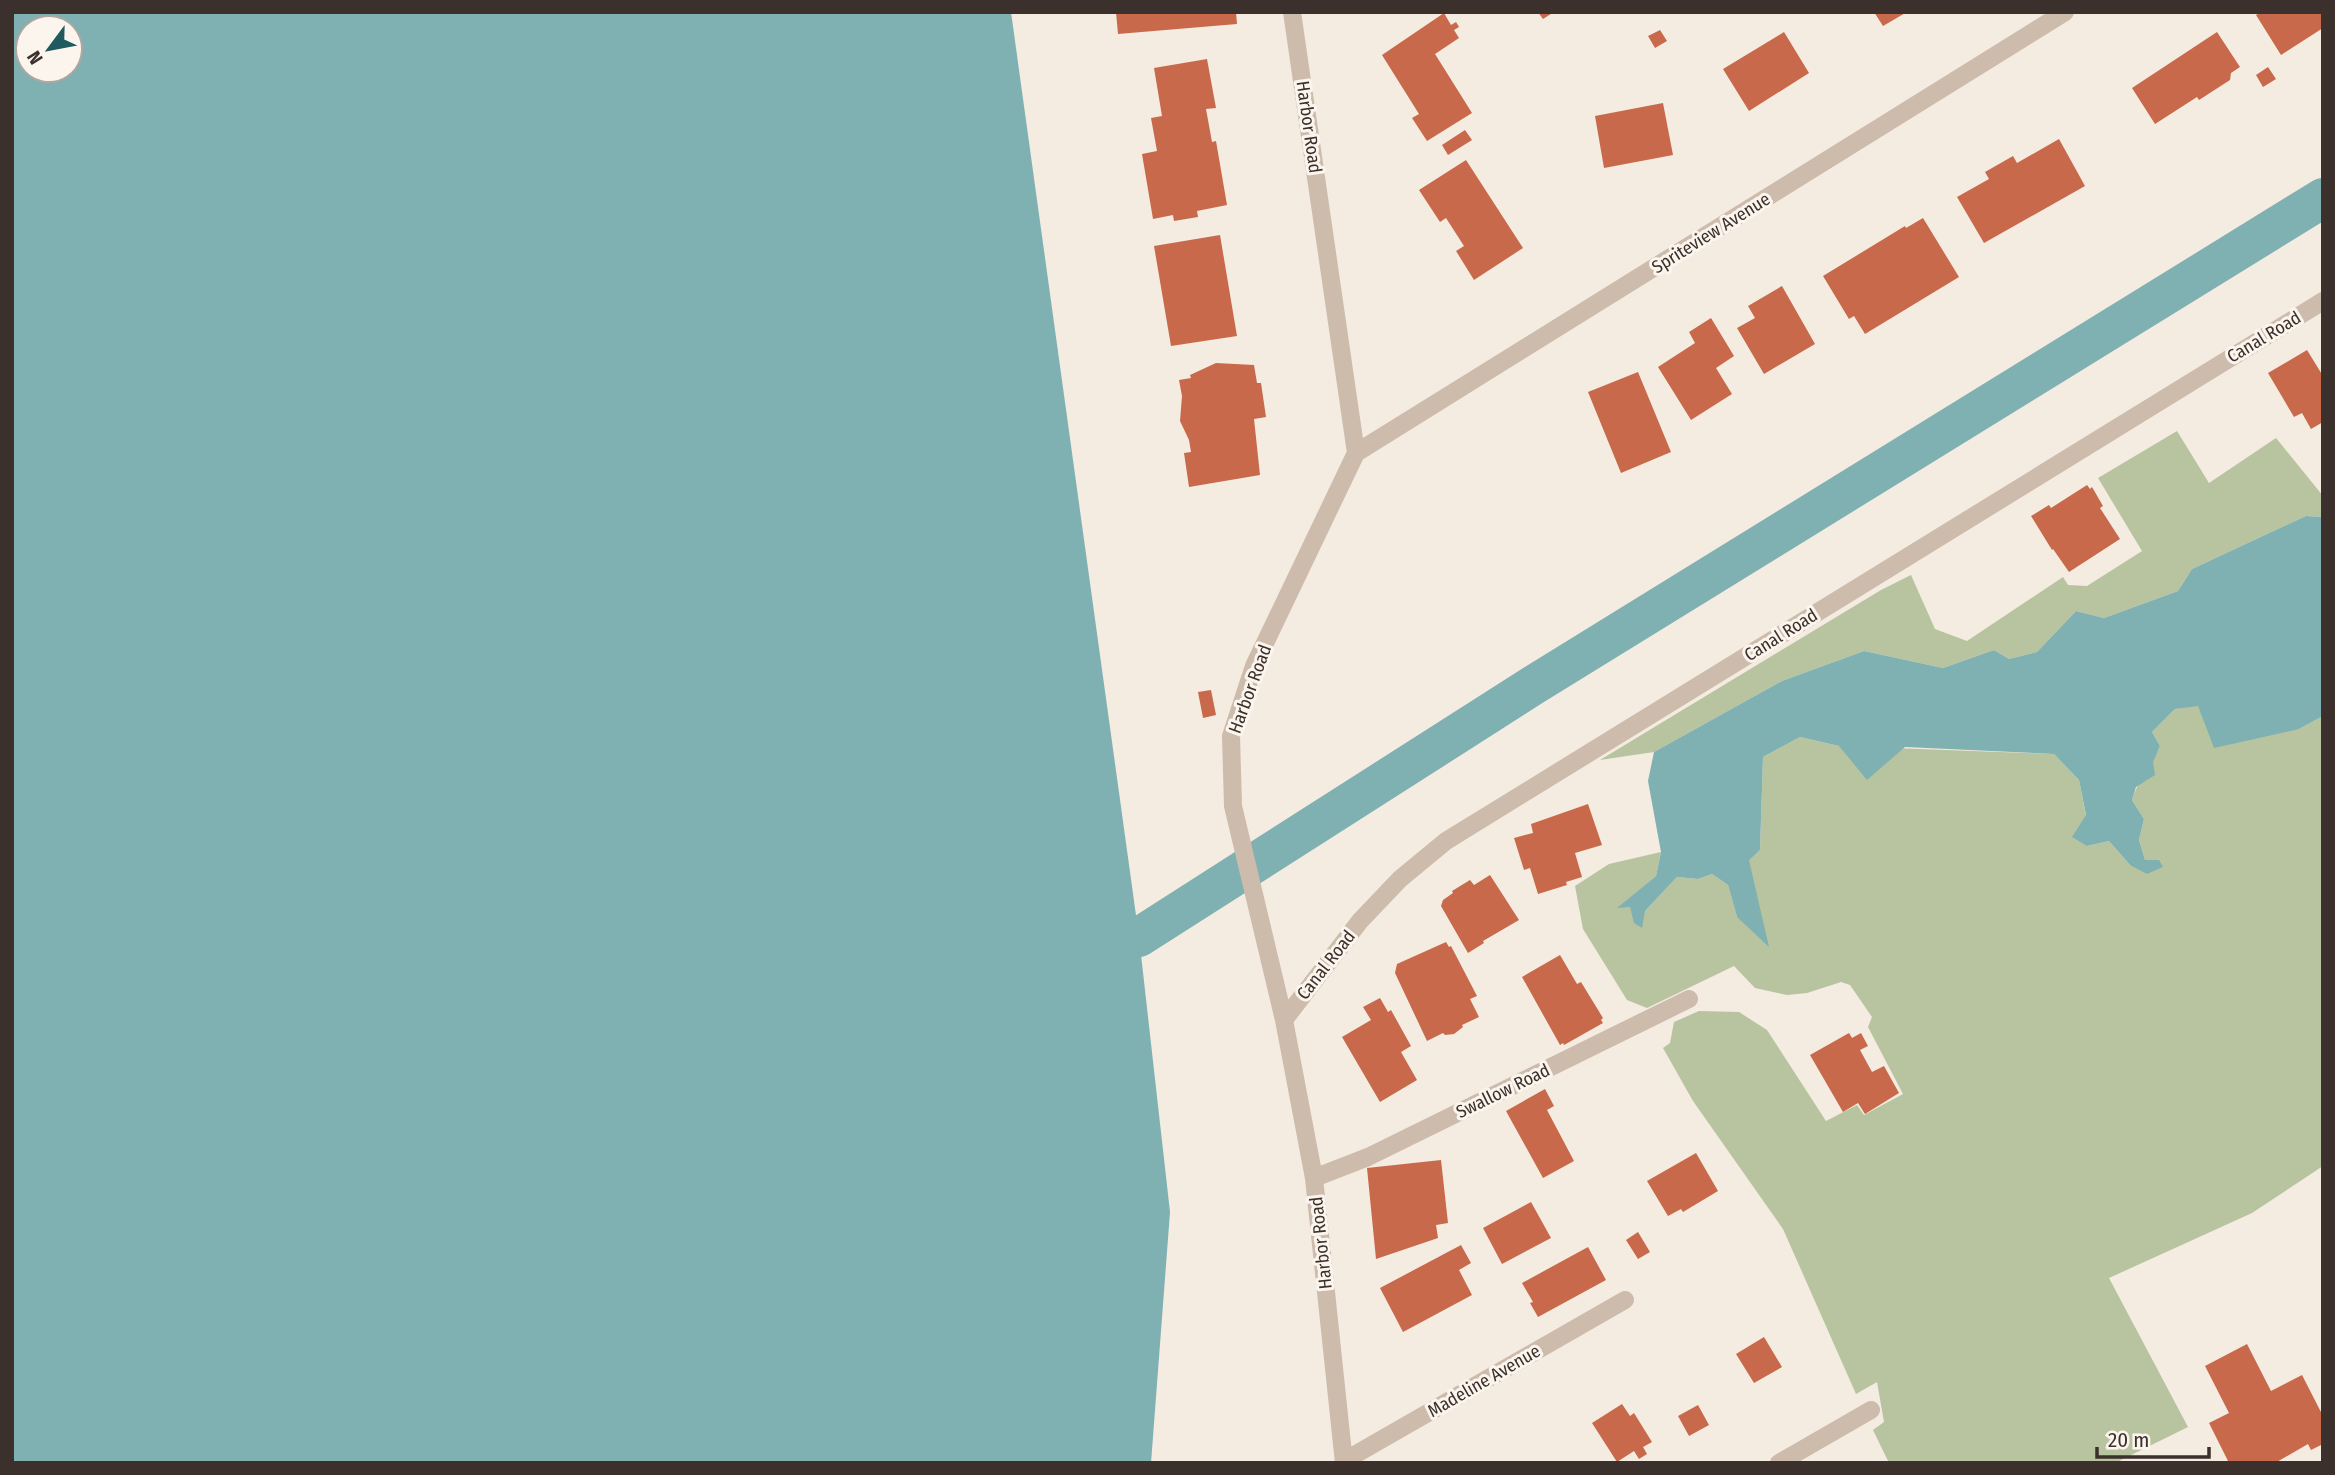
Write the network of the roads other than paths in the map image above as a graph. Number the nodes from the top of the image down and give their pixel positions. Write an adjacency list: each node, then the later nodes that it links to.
1 (1292, 12): 4 (street, Harbor Road)
2 (2065, 12): 4 (street, Spriteview Avenue)
3 (2323, 301): 6 (street, Canal Road)
4 (1356, 453): 6 (street, Harbor Road)
5 (1689, 999): 7 (street, Swallow Road)
6 (1284, 1020): 7 (street, Harbor Road)
7 (1314, 1178): 10 (street, Harbor Road)
8 (1625, 1300): 10 (street, Madeline Avenue)
9 (1871, 1410): 11 (street)
10 (1344, 1462)
11 (1779, 1463)

